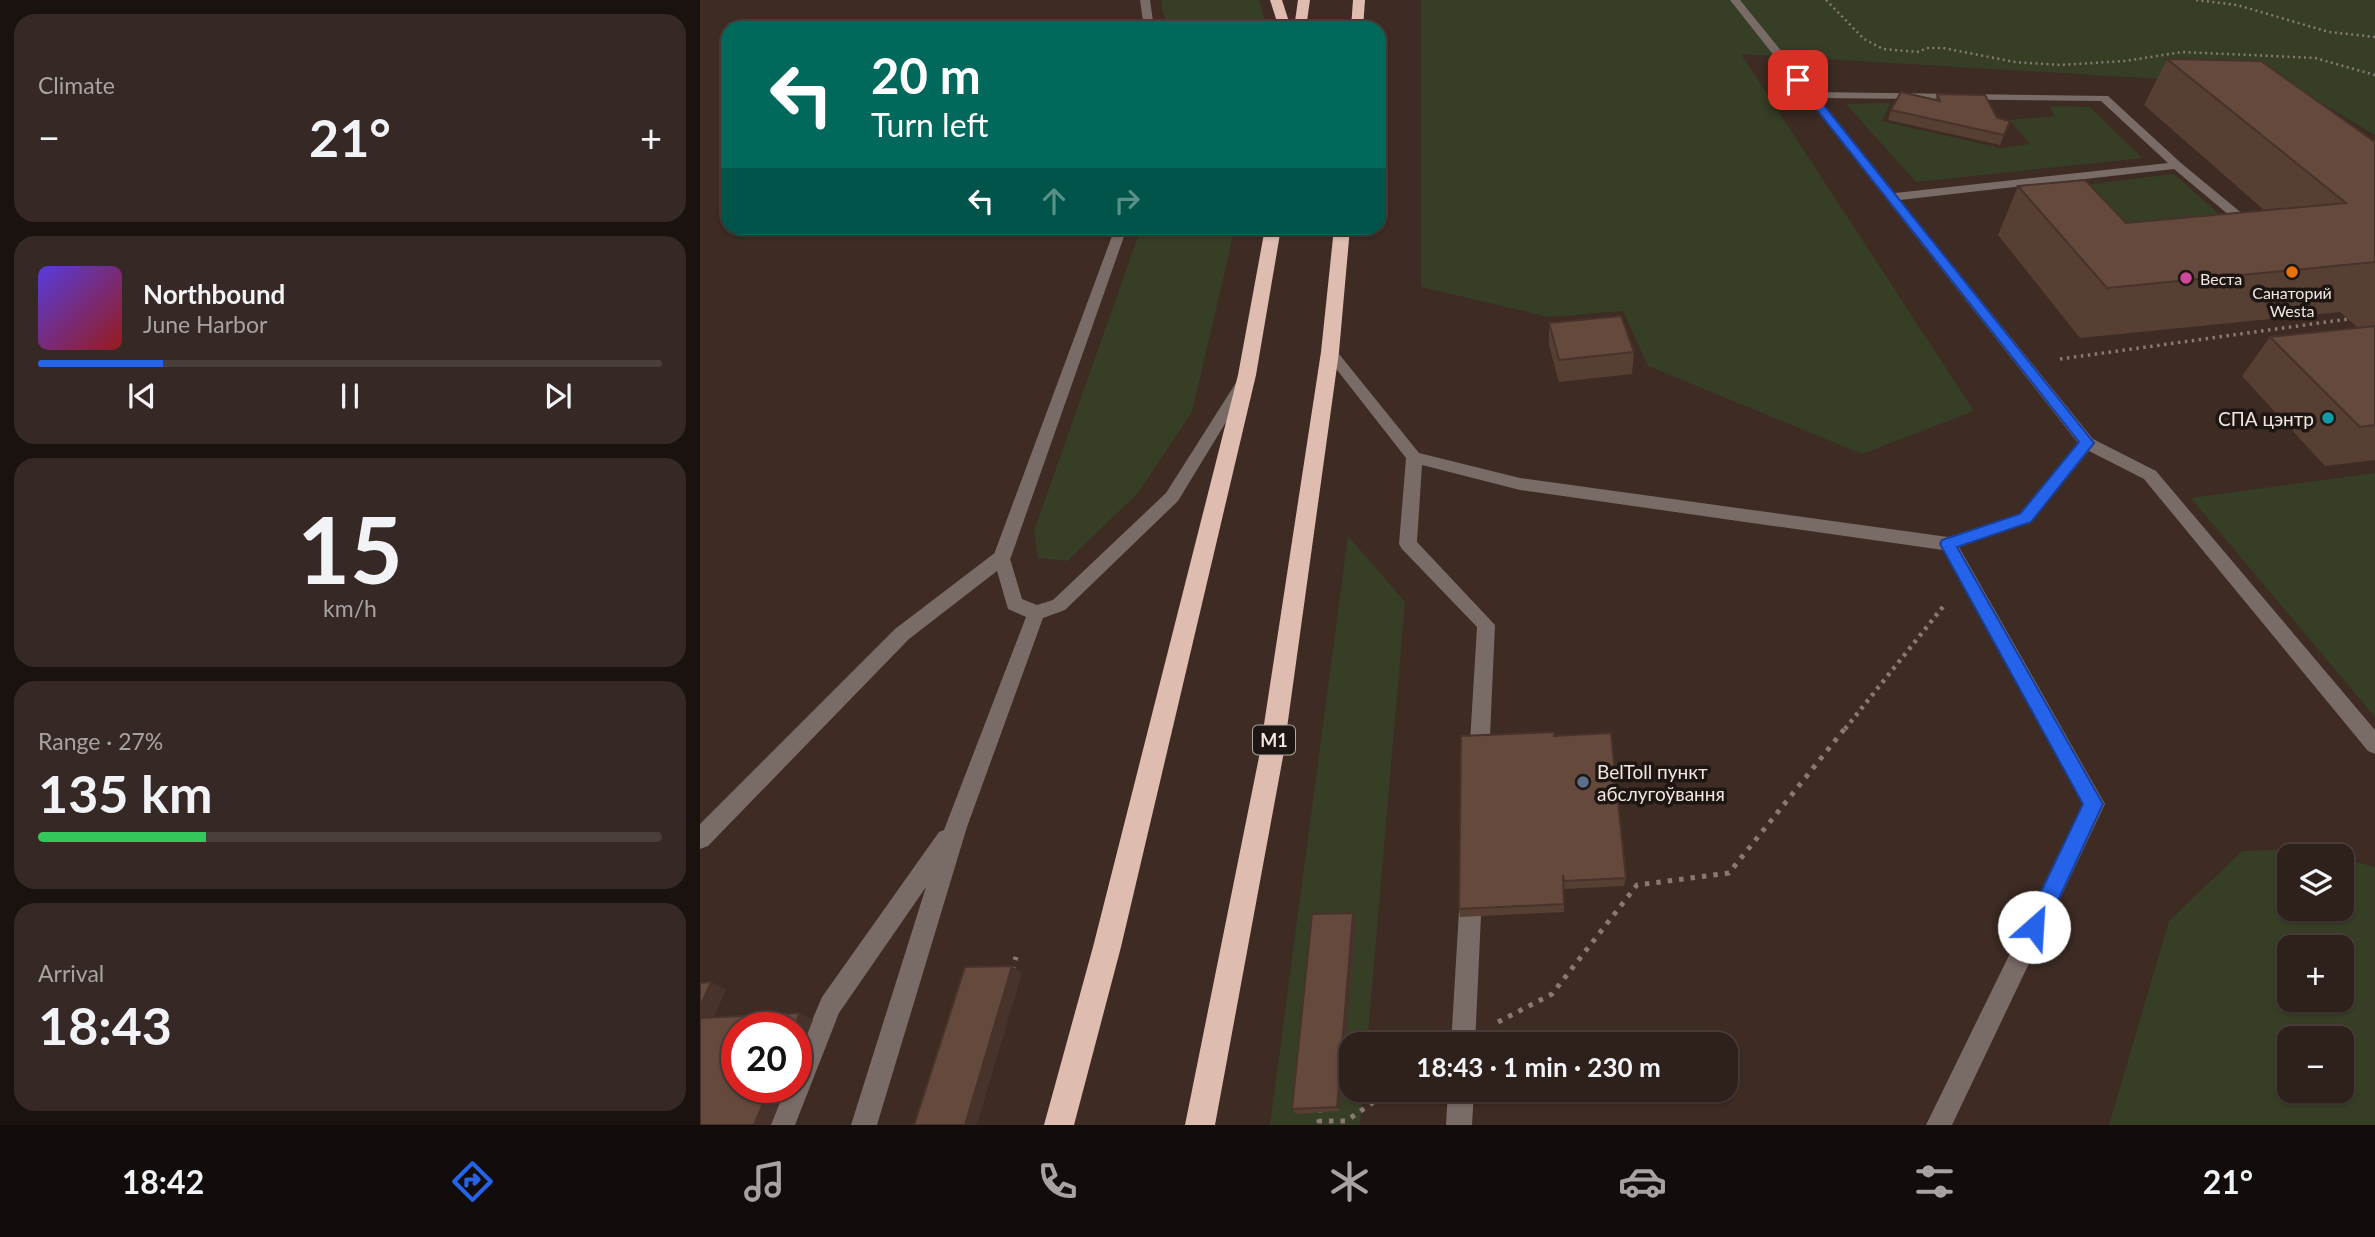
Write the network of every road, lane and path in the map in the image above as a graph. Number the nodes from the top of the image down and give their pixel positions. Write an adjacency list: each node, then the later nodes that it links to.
1 (1145, 0): 8 (street)
2 (1276, 0): 9 (highway)
3 (1304, 0): 10 (highway)
4 (1359, 0): 11 (highway)
5 (1735, 0): 14 (street)
6 (1826, 0): 13 (path)
7 (2196, 0): 12 (path)
8 (1147, 21)
9 (1283, 21)
10 (1301, 21)
11 (1358, 21)
12 (2375, 37)
13 (2375, 75)
14 (1810, 95): 15 (street); 16 (street)
15 (2177, 165): 16 (street); 20 (street)
16 (1892, 197): 23 (street)
17 (1118, 235): 28 (street)
18 (1272, 235): 24 (highway)
19 (1341, 235): 22 (highway, М1)
20 (2266, 240)
21 (2348, 319): 23 (path)
22 (1330, 352): 26 (street); 46 (highway, М1)
23 (2024, 364): 25 (street)
24 (1247, 375): 30 (street); 45 (highway)
25 (2087, 443): 27 (street); 31 (street)
26 (1414, 457): 27 (street); 32 (street)
27 (1948, 544): 29 (street)
28 (1002, 557): 30 (street); 34 (street)
29 (1966, 578): 39 (path); 48 (street)
30 (1036, 613): 33 (street)
31 (2375, 746)
32 (1478, 778)
33 (956, 827): 43 (street); 44 (street)
34 (700, 839)
35 (1472, 874): 38 (street)
36 (1016, 957): 37 (path)
37 (1008, 983)
38 (1464, 1032)
39 (1483, 1032)
40 (1321, 1099): 41 (path)
41 (1374, 1102)
42 (1460, 1102): 47 (street)
43 (782, 1125)
44 (864, 1125)
45 (1059, 1125)
46 (1200, 1125)
47 (1459, 1125)
48 (1939, 1125)

